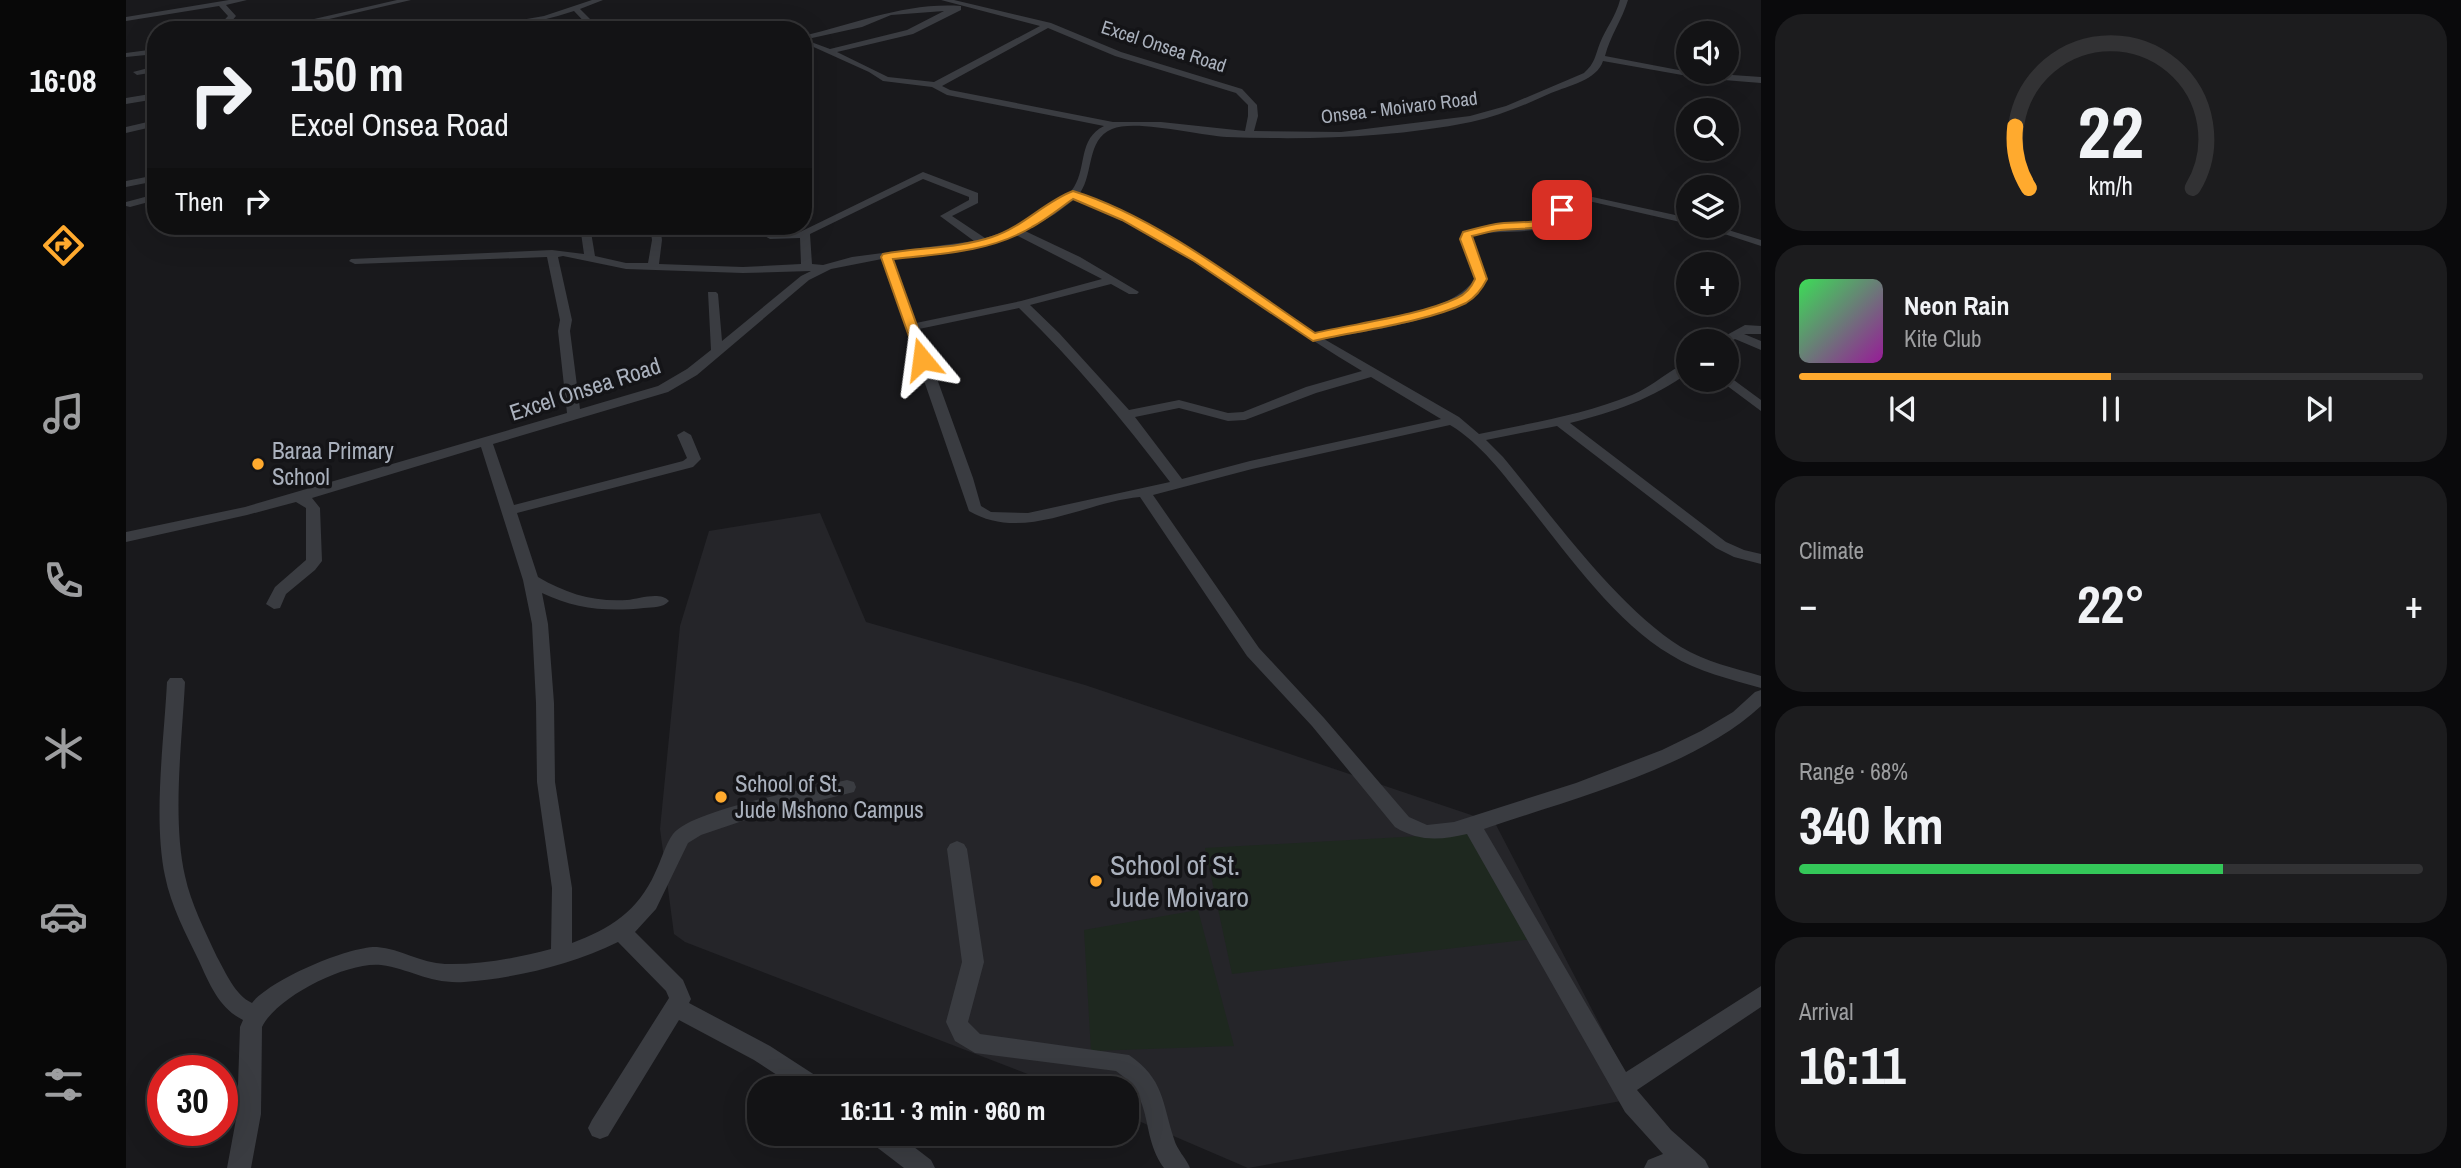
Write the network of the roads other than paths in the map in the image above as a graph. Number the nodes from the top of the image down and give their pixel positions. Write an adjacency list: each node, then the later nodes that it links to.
1 (177, 0): 12 (street)
2 (243, 0): 8 (street)
3 (407, 0): 15 (street)
4 (413, 0): 16 (street)
5 (598, 0): 10 (street)
6 (945, 0): 9 (street, Excel Onsea Road)
7 (1624, 0): 25 (street, Onsea - Moivaro Road)
8 (221, 4): 12 (street); 14 (street)
9 (968, 7): 11 (street); 19 (street, Excel Onsea Road)
10 (575, 8): 17 (street); 18 (street)
11 (954, 8): 20 (street); 23 (street)
12 (178, 10): 13 (street)
13 (126, 19)
14 (227, 21)
15 (311, 21)
16 (353, 21)
17 (525, 21)
18 (588, 21)
19 (1048, 25): 29 (street); 35 (street, Excel Onsea Road)
20 (812, 39)
21 (812, 44): 23 (street, Onsea - Moivaro Road)
22 (147, 52): 24 (street)
23 (828, 52): 29 (street, Onsea - Moivaro Road)
24 (126, 55)
25 (1601, 58): 28 (street); 35 (street, Onsea - Moivaro Road)
26 (147, 70): 27 (street)
27 (136, 72)
28 (1761, 79)
29 (936, 85): 33 (street, Onsea - Moivaro Road)
30 (147, 98): 31 (street)
31 (126, 101)
32 (147, 125): 34 (street)
33 (1113, 125): 35 (street, Onsea - Moivaro Road); 40 (street)
34 (126, 130)
35 (1248, 135)
36 (147, 170): 37 (street)
37 (126, 174)
38 (147, 180): 39 (street)
39 (126, 184)
40 (1073, 194): 45 (street, Excel Onsea Road); 68 (street)
41 (147, 199): 42 (street)
42 (127, 202)
43 (1676, 218): 68 (street)
44 (812, 231): 51 (street)
45 (1017, 231): 51 (street, Excel Onsea Road); 60 (street)
46 (586, 235): 55 (street)
47 (656, 235): 57 (street)
48 (768, 235): 49 (street)
49 (804, 235): 59 (street)
50 (1739, 236): 52 (street)
51 (985, 243): 54 (street, Excel Onsea Road)
52 (1761, 243)
53 (552, 253): 55 (street); 56 (street); 76 (street)
54 (887, 257): 58 (street, Excel Onsea Road); 64 (street)
55 (590, 259): 57 (street)
56 (355, 261)
57 (653, 267): 59 (street)
58 (827, 267): 59 (street); 70 (street, Excel Onsea Road)
59 (807, 268)
60 (1112, 280): 61 (street); 63 (street)
61 (1133, 292)
62 (712, 294): 70 (street)
63 (1022, 304): 64 (street); 75 (street)
64 (913, 327): 83 (street)
65 (1761, 330): 66 (street)
66 (1739, 332)
67 (1739, 336): 69 (street)
68 (1313, 337): 71 (street)
69 (1761, 346)
70 (717, 351): 76 (street, Excel Onsea Road)
71 (1370, 373): 75 (street); 77 (street)
72 (1676, 376): 78 (street)
73 (1739, 389): 74 (street)
74 (1761, 407)
75 (1126, 415): 82 (street)
76 (574, 417): 81 (street, Excel Onsea Road)
77 (1454, 419): 80 (street); 82 (street)
78 (1559, 421): 80 (street); 87 (street)
79 (684, 435): 85 (street)
80 (1478, 438): 92 (street)
81 (486, 442): 84 (street, Excel Onsea Road); 85 (street)
82 (1179, 484): 83 (street)
83 (1144, 494): 95 (street)
84 (296, 497): 86 (street, Excel Onsea Road); 90 (street)
85 (509, 512): 88 (street)
86 (126, 537)
87 (1761, 559)
88 (531, 580): 89 (street); 98 (street)
89 (661, 601)
90 (274, 604)
91 (176, 682): 101 (street)
92 (1761, 682)
93 (1761, 696): 95 (street)
94 (847, 787): 97 (street)
95 (1472, 826): 103 (street)
96 (957, 849): 109 (street)
97 (621, 931): 98 (street); 100 (street)
98 (561, 954): 101 (street)
99 (1761, 995): 103 (street)
100 (677, 1008): 102 (street); 104 (street)
101 (255, 1015): 107 (street)
102 (797, 1076)
103 (1622, 1087): 106 (street)
104 (600, 1128)
105 (894, 1146): 108 (street)
106 (1691, 1163): 110 (street)
107 (239, 1168)
108 (923, 1168)
109 (1178, 1168)
110 (1657, 1168)

